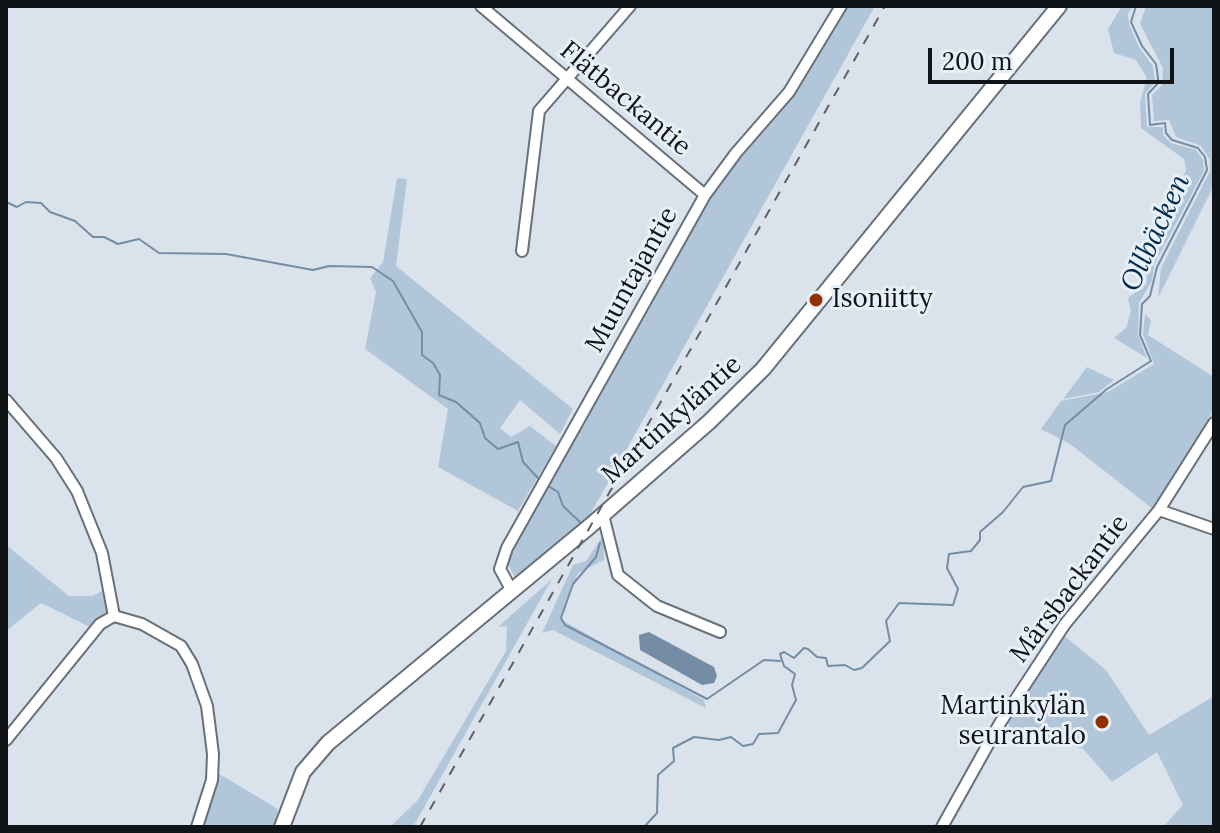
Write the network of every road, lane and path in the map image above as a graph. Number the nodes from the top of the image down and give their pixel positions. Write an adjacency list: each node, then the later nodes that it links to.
1 (481, 6): 5 (street, Flätbackantie)
2 (630, 6): 5 (street)
3 (841, 6): 6 (street, Muuntajantie)
4 (1059, 6): 11 (street, Martinkyläntie)
5 (566, 78): 6 (street, Flätbackantie); 7 (street)
6 (705, 195): 13 (street, Muuntajantie)
7 (522, 251)
8 (6, 400): 14 (street)
9 (1214, 423): 10 (street, Mårsbackantie)
10 (1159, 510): 12 (street); 19 (street, Mårsbackantie)
11 (603, 515): 13 (street, Martinkyläntie); 15 (street)
12 (1214, 529)
13 (512, 591): 18 (street, Martinkyläntie)
14 (114, 616): 16 (street); 17 (street)
15 (720, 632)
16 (6, 740)
17 (197, 827)
18 (282, 827)
19 (942, 827)

